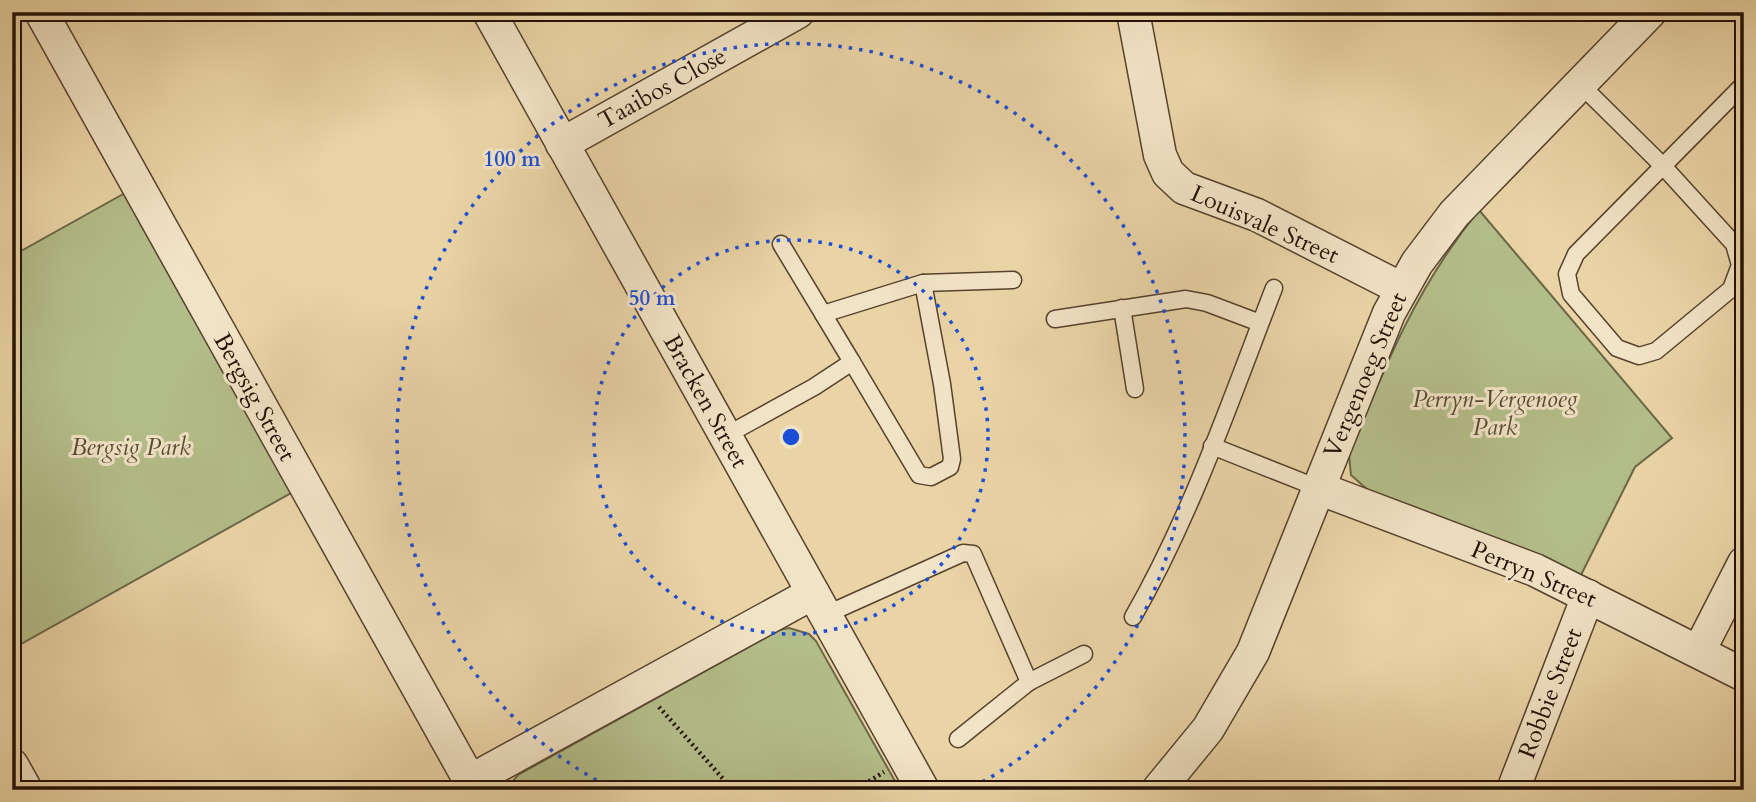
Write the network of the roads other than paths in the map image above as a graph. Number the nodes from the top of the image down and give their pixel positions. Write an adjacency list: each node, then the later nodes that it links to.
1 (41, 12): 34 (street, Bergsig Street)
2 (489, 12): 8 (street, Bracken Street)
3 (798, 12): 8 (street, Taaibos Close)
4 (1650, 12): 6 (street, Vergenoeg Street)
5 (1142, 14): 14 (street, Louisvale Street)
6 (1580, 84): 9 (lane); 14 (street, Vergenoeg Street)
7 (1744, 84): 9 (lane)
8 (562, 144): 21 (street, Bracken Street)
9 (1663, 166): 9 (lane)
10 (781, 244): 16 (lane)
11 (1013, 280): 12 (lane)
12 (923, 283): 16 (lane); 19 (lane)
13 (1274, 288): 18 (lane)
14 (1402, 289): 23 (street, Vergenoeg Street)
15 (1122, 308): 17 (lane); 18 (lane); 20 (lane)
16 (823, 314): 19 (lane)
17 (1055, 319)
18 (1260, 323): 22 (lane)
19 (852, 362): 21 (lane)
20 (1135, 388)
21 (725, 436): 26 (street, Bracken Street)
22 (1212, 446): 23 (lane); 27 (lane)
23 (1318, 488): 25 (street, Perryn Street); 37 (street, Vergenoeg Street)
24 (1744, 564): 28 (street)
25 (1588, 596): 28 (street, Perryn Street); 38 (street, Robbie Street)
26 (819, 604): 31 (lane); 34 (street, Bergsig Street); 36 (street, Bracken Street)
27 (1133, 617)
28 (1699, 651): 30 (street, Perryn Street)
29 (1084, 654): 31 (lane)
30 (1744, 675)
31 (1029, 682): 32 (lane)
32 (958, 739)
33 (12, 765): 35 (street)
34 (472, 786)
35 (26, 790)
36 (923, 790)
37 (1158, 790)
38 (1513, 790)

